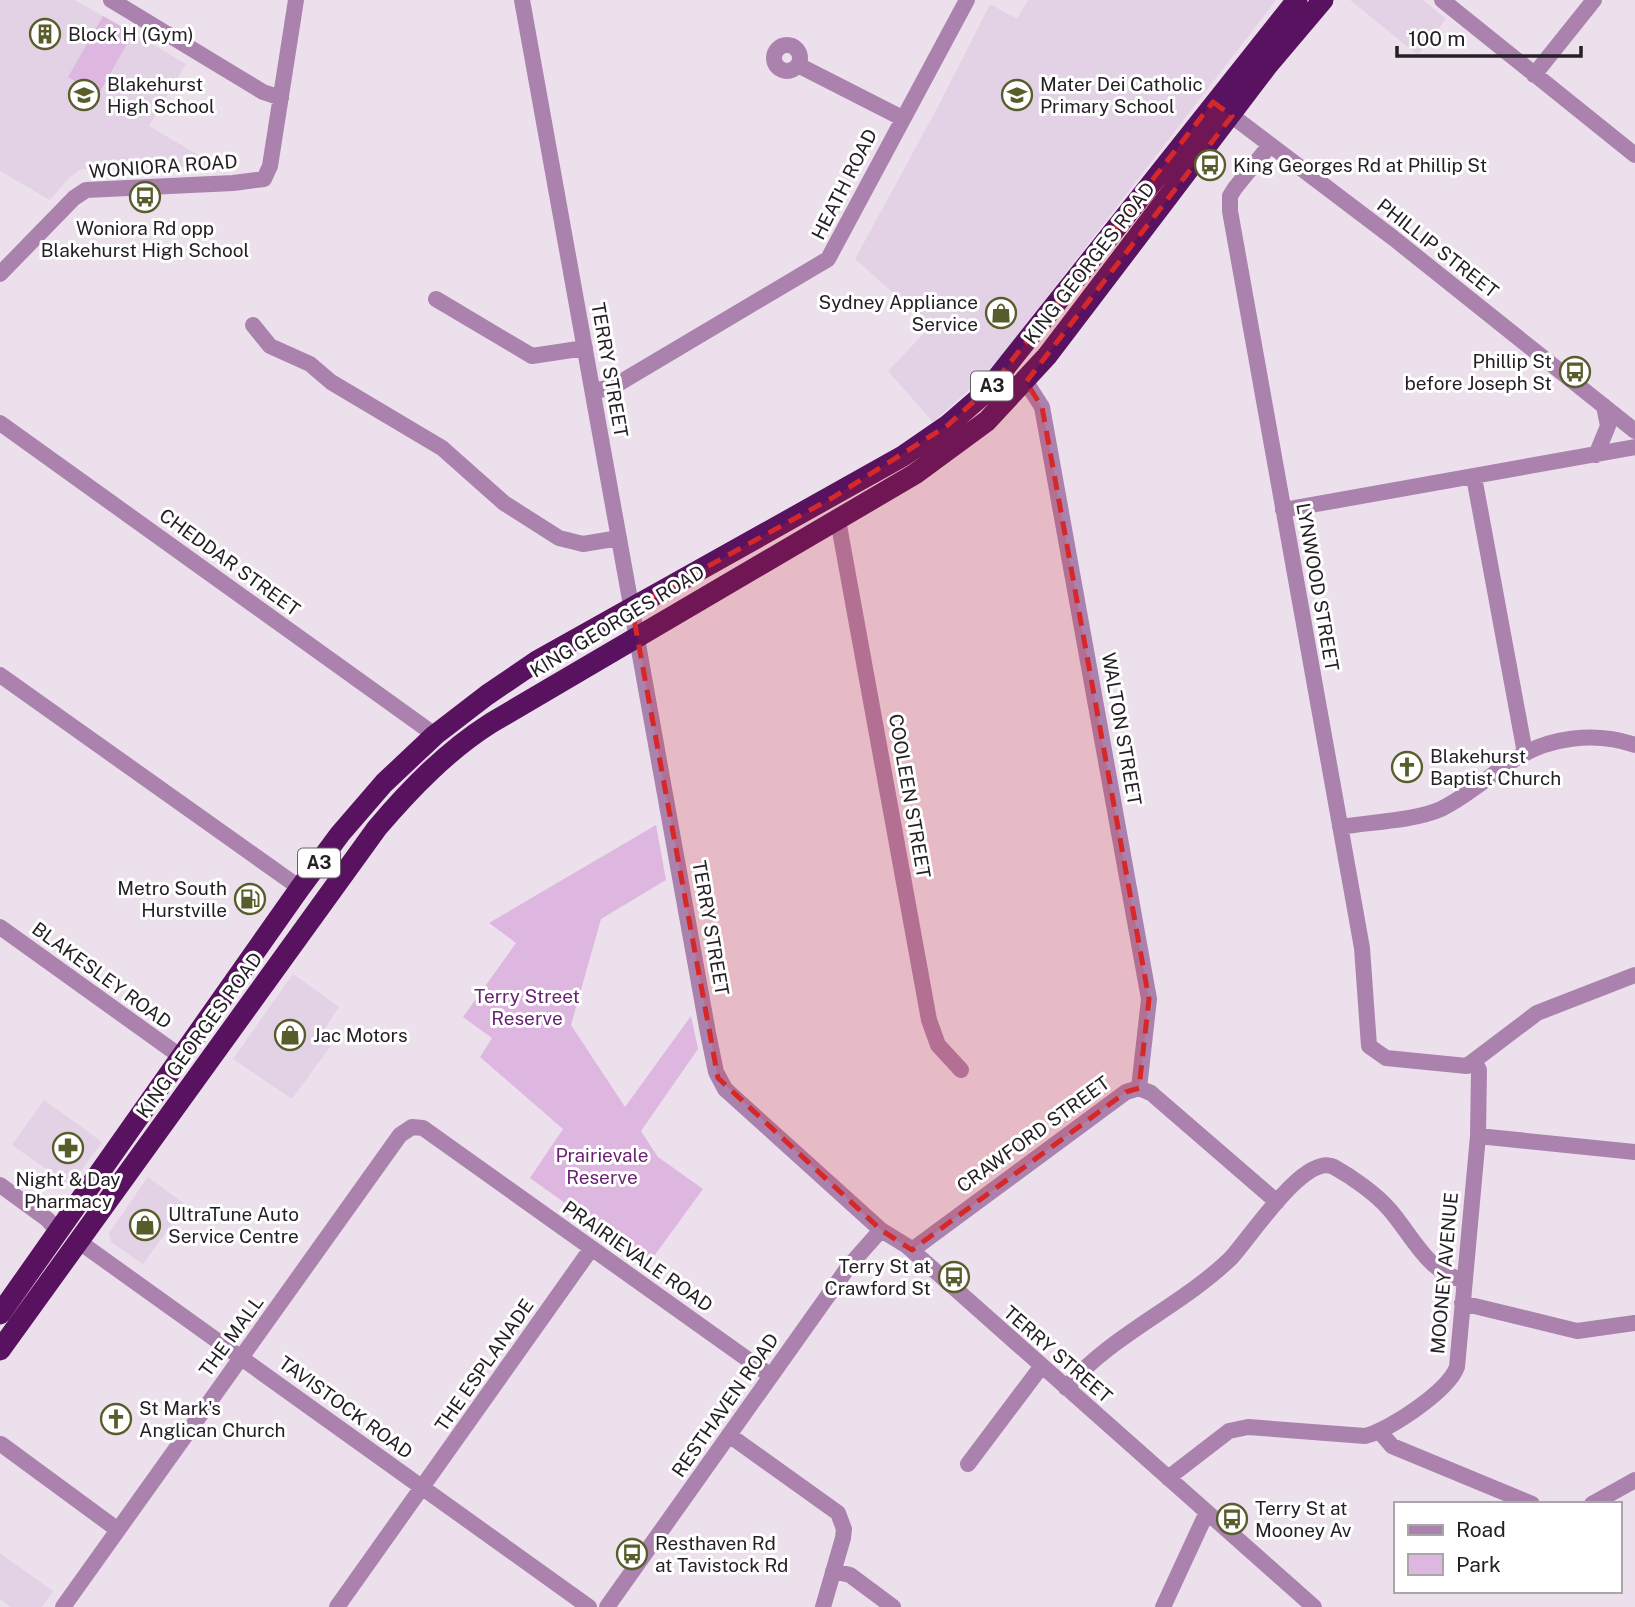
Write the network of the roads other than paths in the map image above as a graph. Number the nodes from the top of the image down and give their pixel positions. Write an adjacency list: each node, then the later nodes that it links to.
1 (111, 0): 12 (street)
2 (296, 0): 12 (street, WONIORA ROAD)
3 (522, 0): 21 (street, TERRY STREET)
4 (967, 0): 15 (street, HEATH ROAD)
5 (1297, 0): 9 (highway, KING GEORGES ROAD / A3)
6 (1323, 0): 14 (highway, KING GEORGES ROAD / A3)
7 (1442, 0): 11 (street)
8 (1594, 0): 11 (street)
9 (1286, 8): 13 (highway, KING GEORGES ROAD / A3)
10 (798, 65): 15 (street)
11 (1534, 75): 17 (street)
12 (281, 98): 18 (street, WONIORA ROAD)
13 (1213, 102): 14 (street, PHILLIP STREET); 33 (highway, KING GEORGES ROAD / A3)
14 (1232, 116): 16 (street, PHILLIP STREET); 22 (highway, KING GEORGES ROAD / A3)
15 (902, 118): 23 (street, HEATH ROAD)
16 (1270, 145): 24 (street, PHILLIP STREET); 30 (street, LYNWOOD STREET)
17 (1635, 155)
18 (0, 274)
19 (436, 299): 21 (street)
20 (253, 325): 32 (street)
21 (584, 348): 23 (street, TERRY STREET)
22 (1026, 382): 31 (highway, KING GEORGES ROAD / A3); 47 (street, WALTON STREET)
23 (593, 392): 32 (street, TERRY STREET)
24 (1604, 406): 26 (street, PHILLIP STREET); 28 (street)
25 (0, 423): 36 (street, CHEDDAR STREET)
26 (1635, 430)
27 (1635, 447): 28 (street)
28 (1596, 455): 29 (street)
29 (1474, 477): 30 (street); 38 (street)
30 (1283, 510): 39 (street, LYNWOOD STREET)
31 (838, 520): 34 (highway, KING GEORGES ROAD / A3); 46 (street, COOLEEN STREET)
32 (619, 538): 33 (street, TERRY STREET)
33 (632, 608): 34 (street, TERRY STREET); 36 (highway, KING GEORGES ROAD / A3)
34 (638, 635): 43 (highway, KING GEORGES ROAD / A3); 54 (street, TERRY STREET)
35 (0, 675): 40 (street)
36 (435, 735): 40 (highway, KING GEORGES ROAD / A3)
37 (1635, 744): 38 (street)
38 (1525, 753): 39 (street)
39 (1340, 827): 45 (street, LYNWOOD STREET)
40 (300, 888): 44 (highway, KING GEORGES ROAD / A3)
41 (0, 927): 44 (street, BLAKESLEY ROAD)
42 (1635, 975): 45 (street)
43 (242, 1014): 44 (highway); 48 (highway, KING GEORGES ROAD / A3)
44 (180, 1056): 48 (highway); 55 (highway, KING GEORGES ROAD / A3)
45 (1474, 1061): 50 (street, MOONEY AVENUE)
46 (961, 1070)
47 (1139, 1088): 53 (street, CRAWFORD STREET); 57 (street, CRAWFORD STREET)
48 (177, 1104): 55 (highway, KING GEORGES ROAD / A3)
49 (412, 1127): 56 (street, PRAIRIEVALE ROAD); 63 (street, THE MALL)
50 (1478, 1136): 51 (street); 58 (street, MOONEY AVENUE)
51 (1635, 1152)
52 (0, 1185): 55 (street, TAVISTOCK ROAD)
53 (1277, 1202): 58 (street); 66 (street)
54 (881, 1230): 57 (street, TERRY STREET); 65 (street, RESTHAVEN ROAD)
55 (69, 1236): 60 (highway, KING GEORGES ROAD / A3); 62 (highway, KING GEORGES ROAD / A3); 63 (street, TAVISTOCK ROAD)
56 (591, 1249): 65 (street, PRAIRIEVALE ROAD); 73 (street, THE ESPLANADE)
57 (912, 1250): 64 (street, TERRY STREET)
58 (1464, 1280): 59 (street, MOONEY AVENUE)
59 (1462, 1303): 61 (street); 67 (street, MOONEY AVENUE)
60 (0, 1314)
61 (1635, 1323)
62 (0, 1350)
63 (241, 1357): 73 (street, TAVISTOCK ROAD); 77 (street, THE MALL)
64 (1041, 1367): 66 (street, TERRY STREET); 70 (street)
65 (771, 1376): 68 (street, RESTHAVEN ROAD)
66 (1066, 1388): 71 (street, TERRY STREET)
67 (1380, 1432): 71 (street, MOONEY AVENUE); 74 (street)
68 (729, 1435): 78 (street); 82 (street, RESTHAVEN ROAD)
69 (1, 1444): 77 (street)
70 (968, 1464)
71 (1168, 1478): 76 (street, TERRY STREET)
72 (1635, 1480): 75 (street)
73 (422, 1489): 80 (street, THE ESPLANADE); 81 (street, TAVISTOCK ROAD)
74 (1527, 1502)
75 (1596, 1502)
76 (1207, 1512): 85 (street); 86 (street, TERRY STREET)
77 (118, 1530): 79 (street, THE MALL)
78 (833, 1571): 83 (street); 84 (street)
79 (63, 1607)
80 (337, 1607)
81 (589, 1607)
82 (607, 1607)
83 (823, 1607)
84 (893, 1607)
85 (1163, 1607)
86 (1314, 1607)

